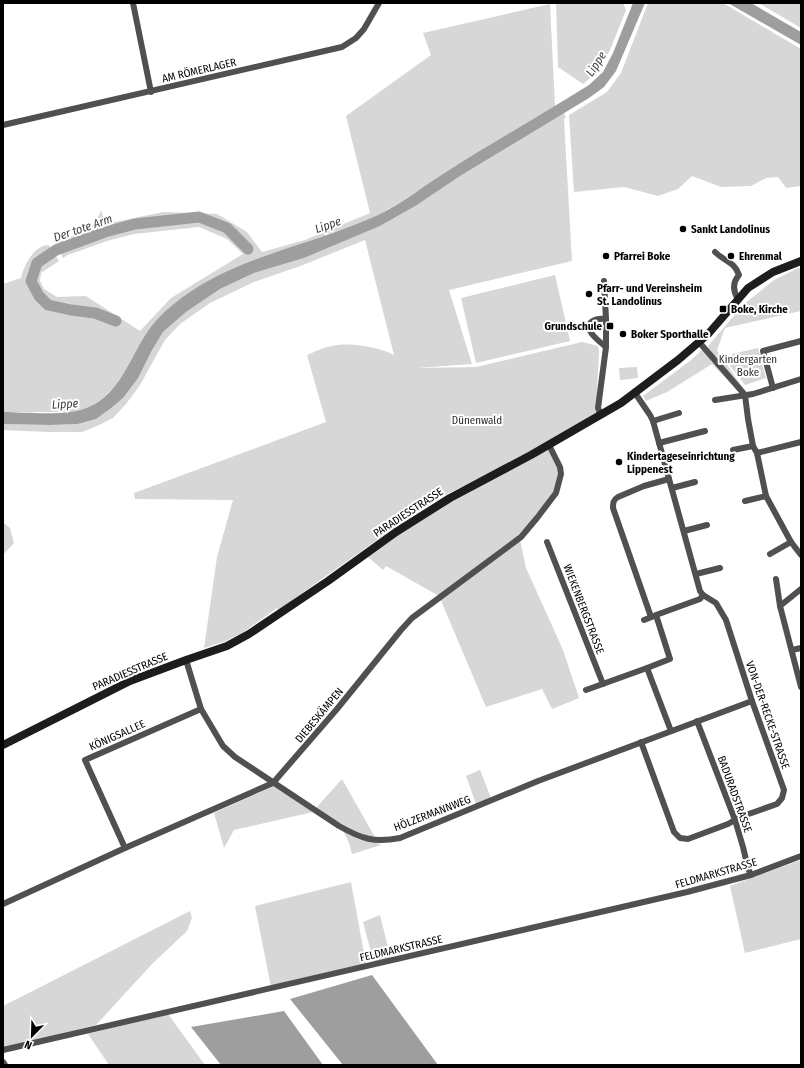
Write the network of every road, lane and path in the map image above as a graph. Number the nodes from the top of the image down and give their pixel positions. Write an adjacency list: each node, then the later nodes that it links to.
1 (133, 3): 3 (street)
2 (379, 3): 3 (street, AM RÖMERLAGER)
3 (151, 92): 4 (street, AM RÖMERLAGER)
4 (3, 125)
5 (715, 252): 8 (street)
6 (801, 261): 8 (main road, PARADIESSTRASSE)
7 (604, 281): 9 (street)
8 (738, 299): 11 (main road, PARADIESSTRASSE)
9 (606, 319): 12 (street); 12 (street)
10 (801, 341): 14 (street)
11 (699, 342): 15 (main road, PARADIESSTRASSE); 16 (street)
12 (606, 347): 19 (street)
13 (801, 379): 14 (street)
14 (773, 388): 16 (street)
15 (635, 393): 19 (main road, PARADIESSTRASSE); 20 (street)
16 (745, 395): 17 (street); 25 (street)
17 (715, 400)
18 (679, 413): 20 (street)
19 (602, 415): 24 (main road, PARADIESSTRASSE)
20 (653, 421): 23 (street)
21 (705, 432): 23 (street)
22 (801, 442): 27 (street)
23 (659, 443): 28 (street)
24 (549, 445): 49 (main road, PARADIESSTRASSE); 60 (street, DIEBESKÄMPEN)
25 (753, 446): 26 (street); 27 (street)
26 (733, 450)
27 (757, 453): 31 (street)
28 (669, 479): 30 (street); 45 (street)
29 (695, 482): 30 (street)
30 (672, 488): 34 (street)
31 (766, 496): 32 (street); 36 (street)
32 (745, 501)
33 (708, 525): 34 (street)
34 (684, 531): 40 (street)
35 (547, 542): 51 (street, WIEKENBERGSTRASSE)
36 (791, 542): 37 (street); 38 (street)
37 (800, 551)
38 (770, 554)
39 (720, 568): 40 (street)
40 (696, 574): 43 (street)
41 (776, 580): 44 (street)
42 (801, 589): 44 (street)
43 (703, 595): 45 (street); 54 (street, VON-DER-RECKE-STRASSE)
44 (780, 606): 48 (street)
45 (654, 616): 46 (street); 50 (street)
46 (644, 620)
47 (801, 648): 48 (street)
48 (792, 650): 52 (street)
49 (186, 660): 55 (street, HÖLZERMANNWEG); 59 (main road, PARADIESSTRASSE)
50 (646, 668): 51 (street); 57 (street)
51 (603, 684): 53 (street)
52 (801, 687)
53 (586, 690)
54 (752, 701): 56 (street, HÖLZERMANNWEG); 61 (street, VON-DER-RECKE-STRASSE)
55 (201, 709): 60 (street, HÖLZERMANNWEG); 62 (street, KÖNIGSALLEE)
56 (697, 721): 57 (street, HÖLZERMANNWEG); 61 (street, BADURADSTRASSE)
57 (671, 731): 58 (street, HÖLZERMANNWEG)
58 (641, 742): 60 (street, HÖLZERMANNWEG); 61 (street)
59 (3, 745)
60 (273, 783): 62 (street, DIEBESKÄMPEN)
61 (735, 820): 64 (street, BADURADSTRASSE)
62 (124, 848): 65 (street, DIEBESKÄMPEN)
63 (801, 856): 64 (street, FELDMARKSTRASSE)
64 (751, 875): 66 (street, FELDMARKSTRASSE)
65 (3, 904)
66 (3, 1050)
67 (3, 1062): 68 (street)
68 (5, 1065)

